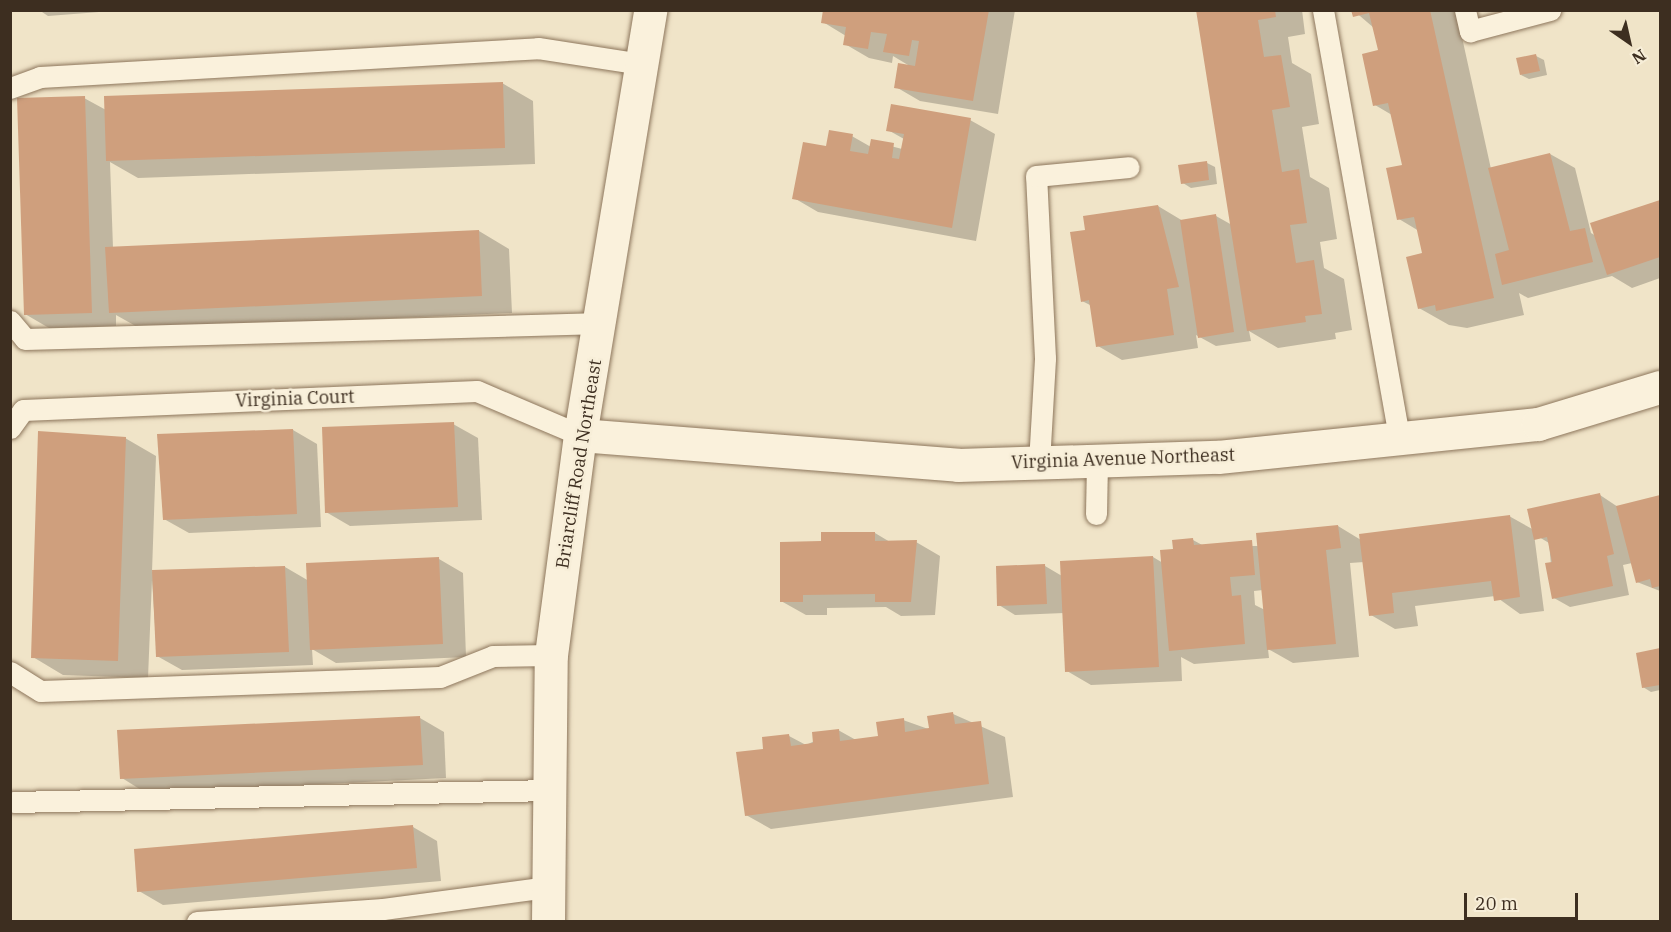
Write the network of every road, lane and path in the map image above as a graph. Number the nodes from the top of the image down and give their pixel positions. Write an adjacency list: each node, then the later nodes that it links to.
1 (1323, 10): 13 (lane)
2 (1465, 10): 3 (lane)
3 (1550, 10)
4 (645, 11): 5 (street, Briarcliff Road Northeast)
5 (641, 64): 6 (lane); 9 (street, Briarcliff Road Northeast)
6 (10, 88)
7 (1129, 167): 15 (lane)
8 (10, 321): 9 (lane)
9 (602, 323): 12 (street, Briarcliff Road Northeast)
10 (1660, 387): 13 (street, Virginia Avenue Northeast)
11 (10, 428): 12 (lane, Virginia Court)
12 (580, 435): 15 (street, Virginia Avenue Northeast); 17 (street, Briarcliff Road Northeast)
13 (1399, 438): 14 (street, Virginia Avenue Northeast)
14 (1097, 461): 15 (street, Virginia Avenue Northeast); 16 (lane)
15 (1039, 463)
16 (1096, 514)
17 (551, 655): 18 (lane); 19 (street, Briarcliff Road Northeast)
18 (10, 672)
19 (548, 790): 20 (lane); 21 (street, Briarcliff Road Northeast)
20 (14, 802)
21 (547, 887): 22 (lane); 23 (street, Briarcliff Road Northeast)
22 (197, 921)
23 (548, 921)

